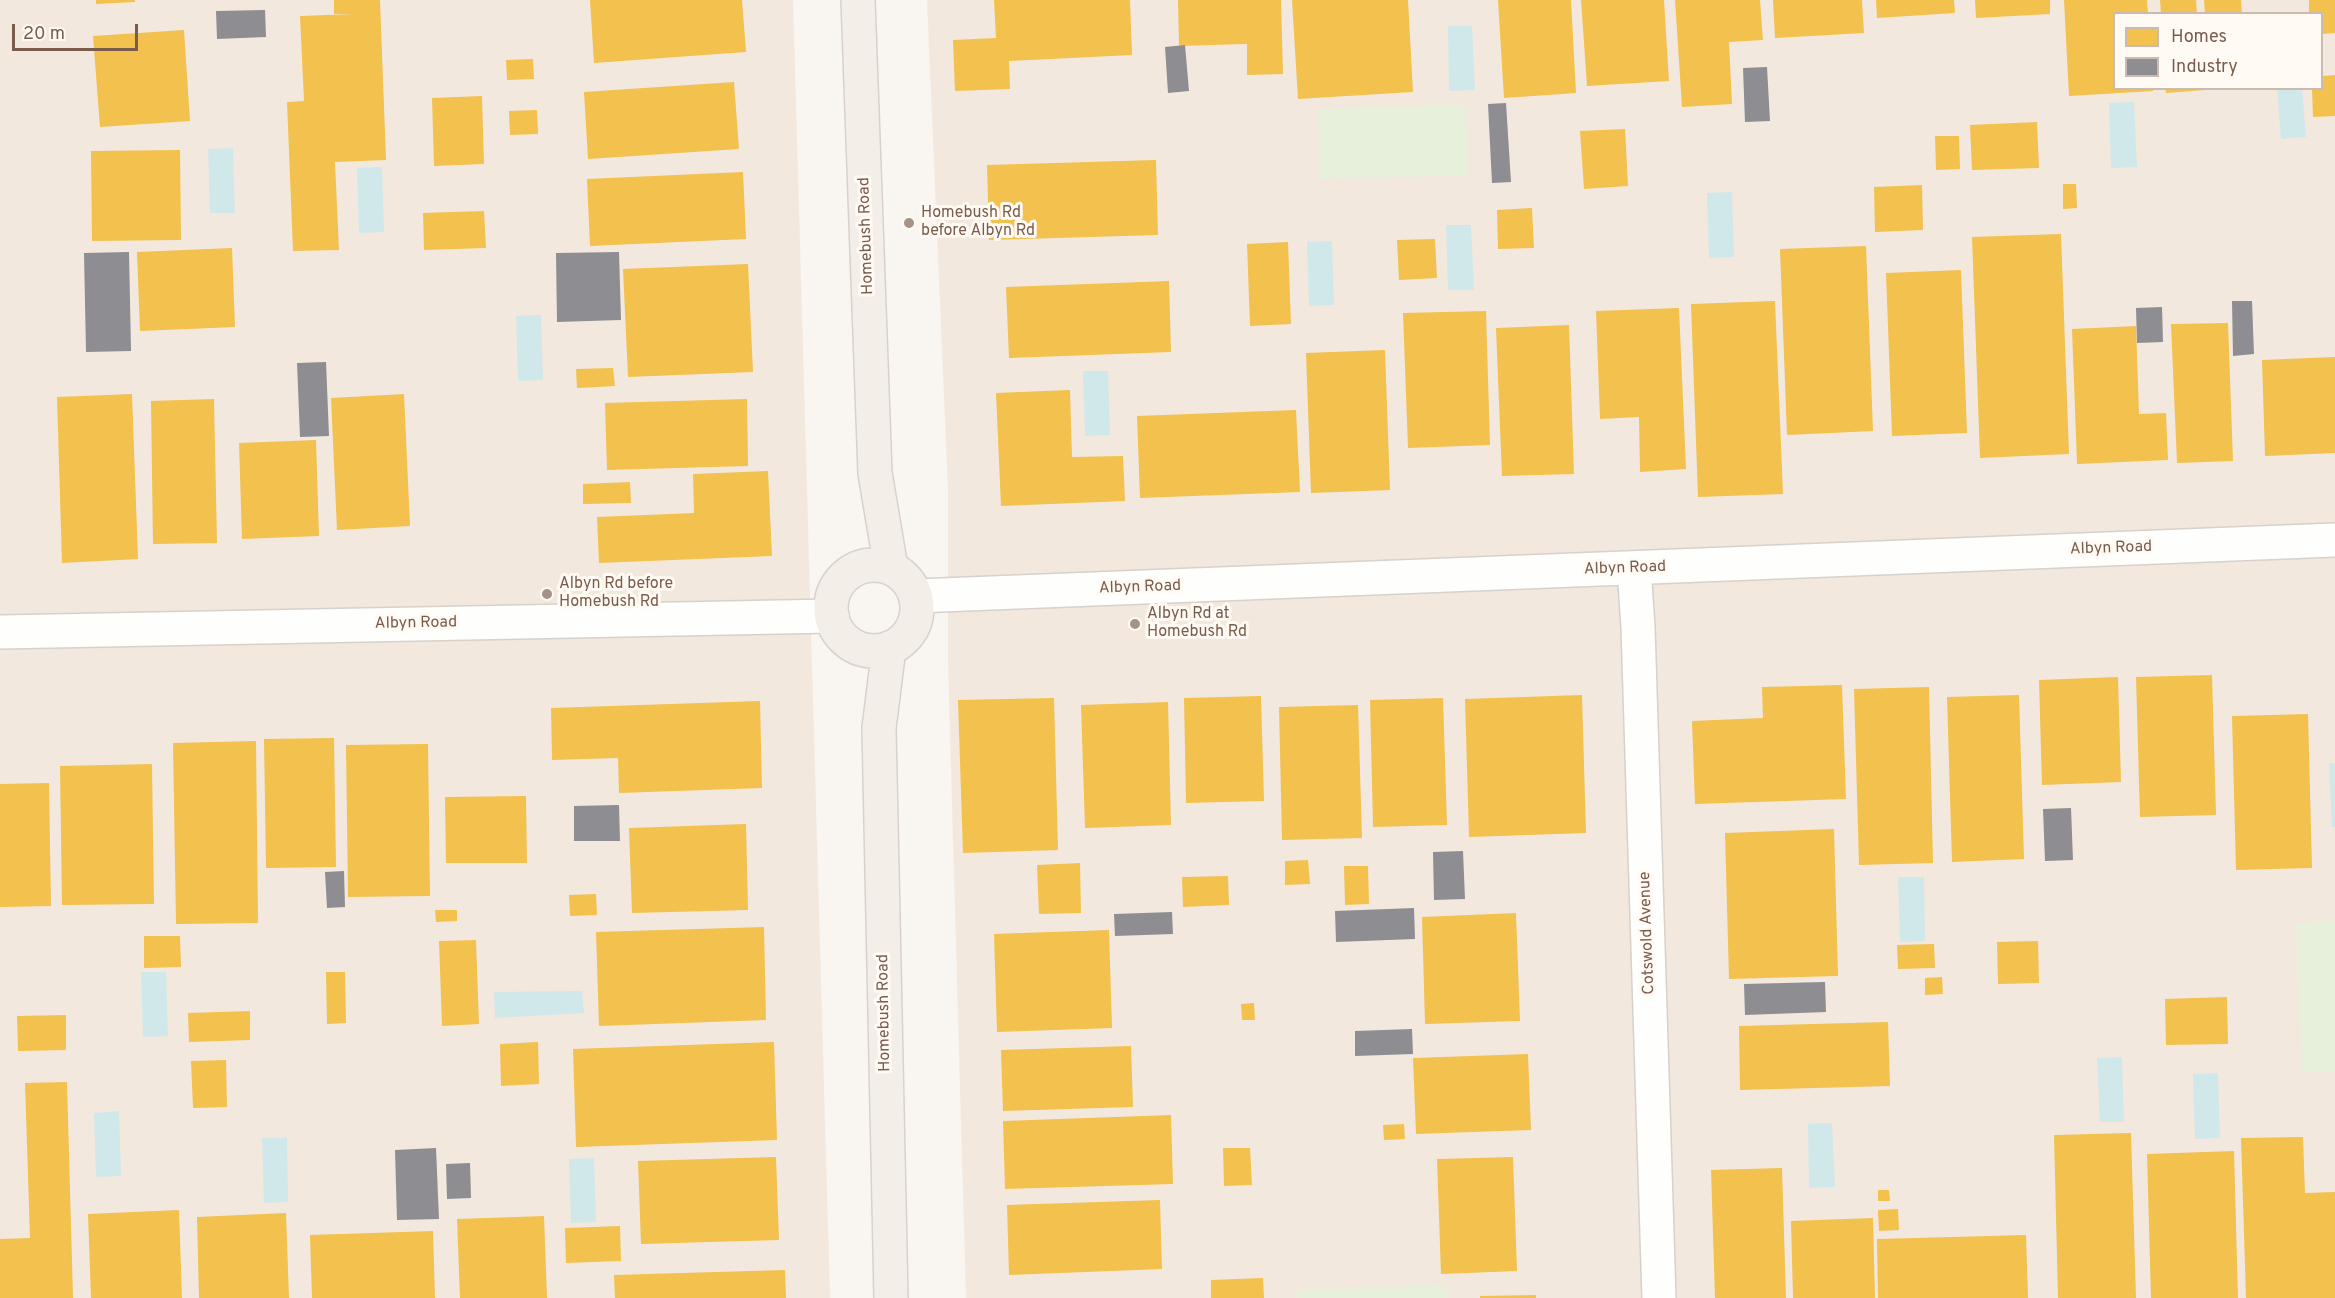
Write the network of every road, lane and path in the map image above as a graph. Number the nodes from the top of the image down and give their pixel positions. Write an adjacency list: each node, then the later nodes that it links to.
1 (858, 0): 3 (main road, Homebush Road)
2 (2335, 540): 4 (street, Albyn Road)
3 (876, 568): 5 (main road); 6 (main road)
4 (1634, 568): 5 (street, Albyn Road); 10 (street, Cotswold Avenue)
5 (916, 596): 8 (main road)
6 (832, 616): 7 (street, Albyn Road); 8 (main road)
7 (0, 632)
8 (876, 648): 9 (main road, Homebush Road)
9 (891, 1298)
10 (1659, 1298)

